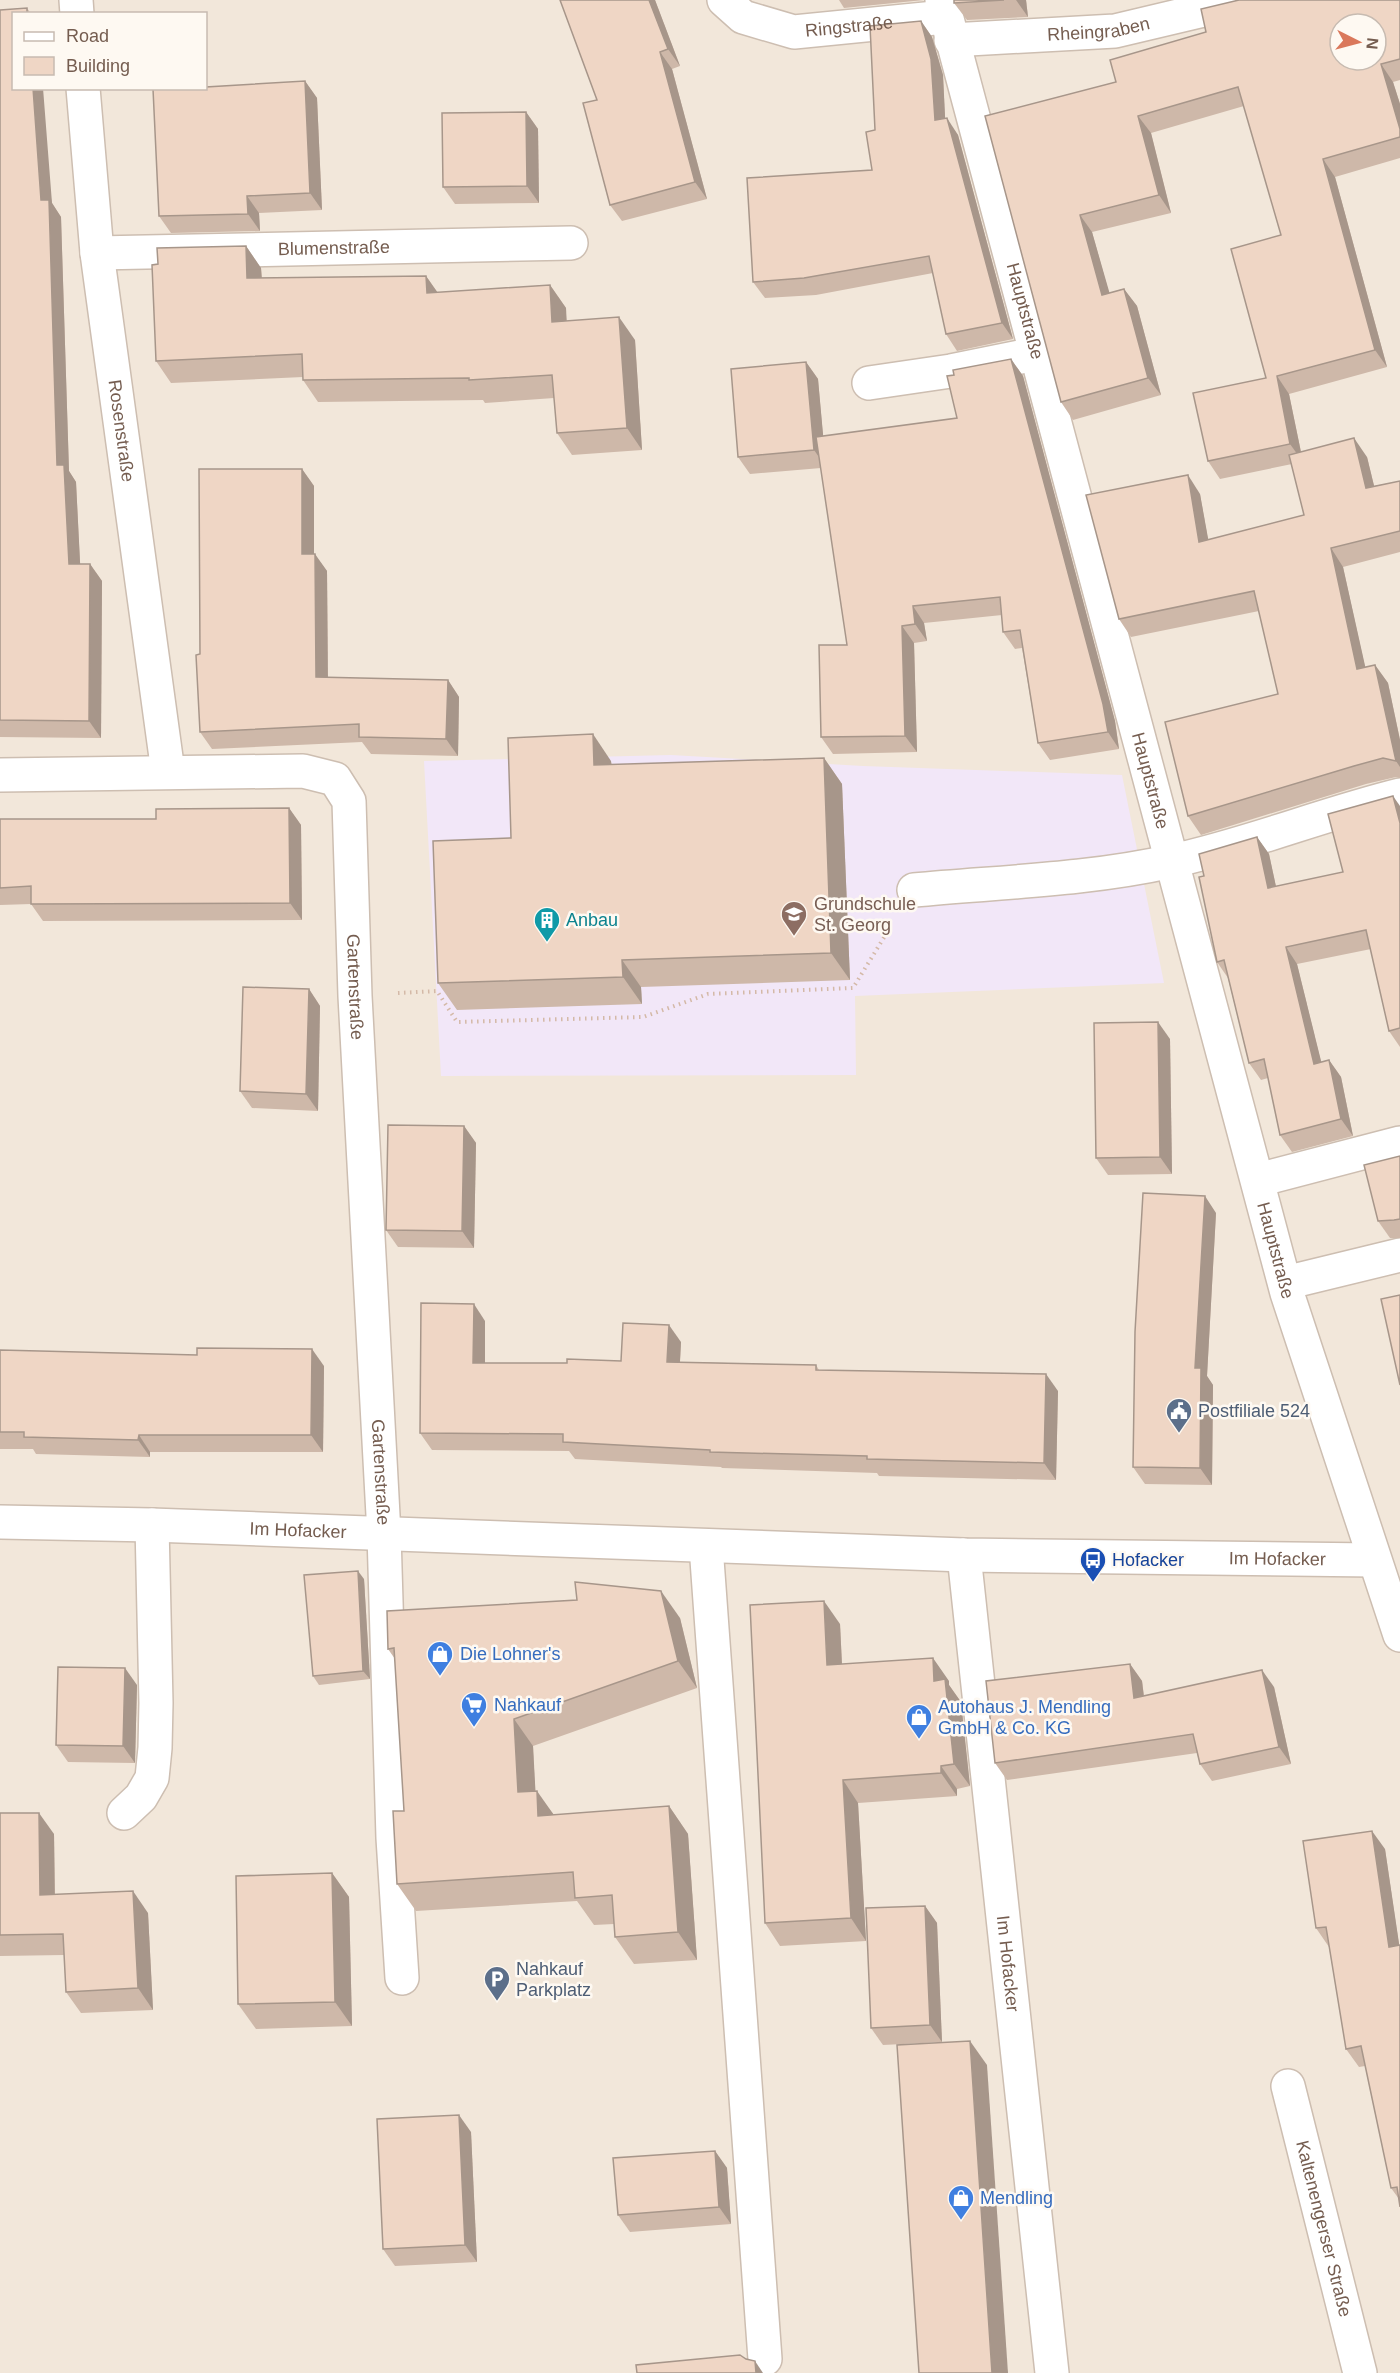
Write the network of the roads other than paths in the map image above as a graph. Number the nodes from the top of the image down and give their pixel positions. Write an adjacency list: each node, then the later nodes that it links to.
1 (724, 0): 3 (street, Ringstraße)
2 (1246, 0): 3 (street, Rheingraben)
3 (946, 19): 7 (street, Hauptstraße)
4 (83, 90): 6 (street, Rosenstraße)
5 (571, 243): 6 (street, Blumenstraße)
6 (97, 253): 9 (street, Rosenstraße)
7 (1035, 354): 8 (street); 12 (street, Hauptstraße)
8 (869, 383)
9 (168, 772): 10 (street, Gartenstraße); 20 (street, Gartenstraße)
10 (0, 775)
11 (1400, 795): 12 (street)
12 (1172, 861): 13 (street); 15 (street, Hauptstraße)
13 (914, 890)
14 (1400, 1143): 15 (street)
15 (1257, 1180): 17 (street, Hauptstraße)
16 (1400, 1255): 17 (street)
17 (1285, 1283): 23 (street, Hauptstraße)
18 (0, 1522): 19 (street, Im Hofacker)
19 (152, 1525): 20 (street, Im Hofacker); 25 (street)
20 (384, 1534): 21 (street, Im Hofacker); 26 (street, Gartenstraße)
21 (706, 1546): 22 (street, Im Hofacker); 28 (street)
22 (963, 1555): 23 (street, Im Hofacker); 29 (street, Im Hofacker)
23 (1374, 1560): 24 (street)
24 (1400, 1635)
25 (124, 1813)
26 (402, 1978)
27 (1288, 2086): 30 (street, Kaltenengerser Straße)
28 (765, 2359)
29 (1052, 2373)
30 (1360, 2373)

